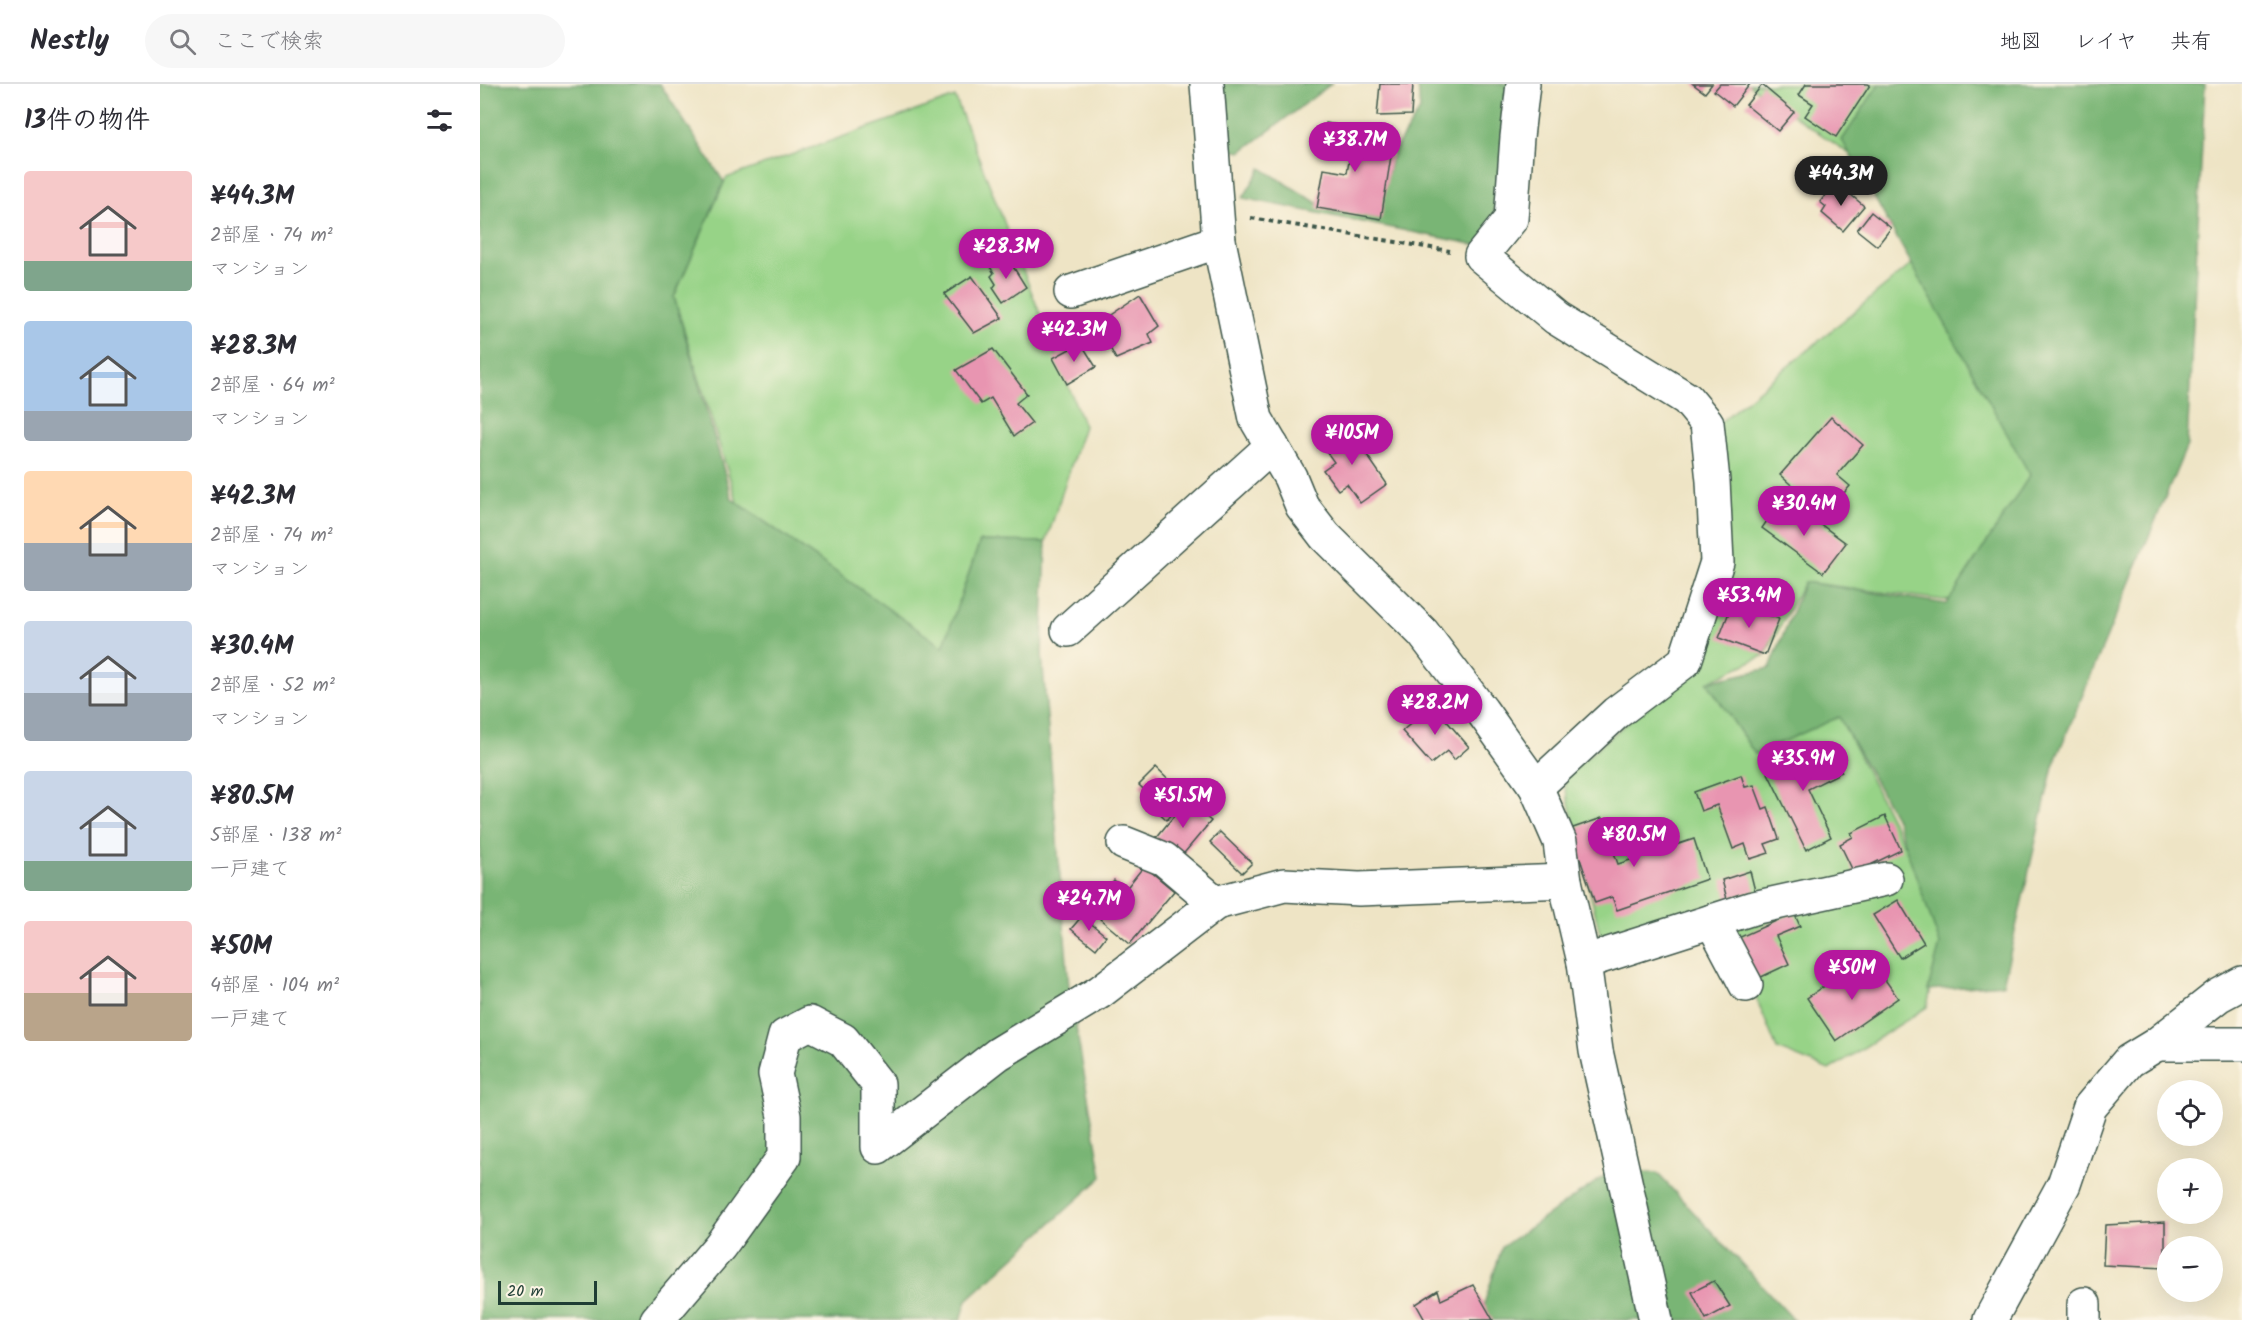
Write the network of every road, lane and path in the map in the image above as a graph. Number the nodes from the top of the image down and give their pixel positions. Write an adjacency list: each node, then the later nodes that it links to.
1 (1207, 84): 3 (street)
2 (1523, 84): 4 (street)
3 (1218, 227): 4 (path); 5 (street); 6 (street)
4 (1480, 256): 8 (street)
5 (1071, 292)
6 (1272, 446): 7 (street); 8 (street)
7 (1068, 630)
8 (1536, 787): 11 (street)
9 (1124, 843): 12 (street)
10 (1886, 879): 13 (street)
11 (1565, 881): 12 (street); 14 (street)
12 (1216, 903): 19 (street)
13 (1712, 921): 14 (street); 16 (street)
14 (1584, 962): 20 (street)
15 (2242, 983): 17 (street)
16 (1746, 985)
17 (2157, 1044): 18 (street); 21 (street)
18 (2242, 1044)
19 (657, 1320)
20 (1656, 1320)
21 (1990, 1320)

